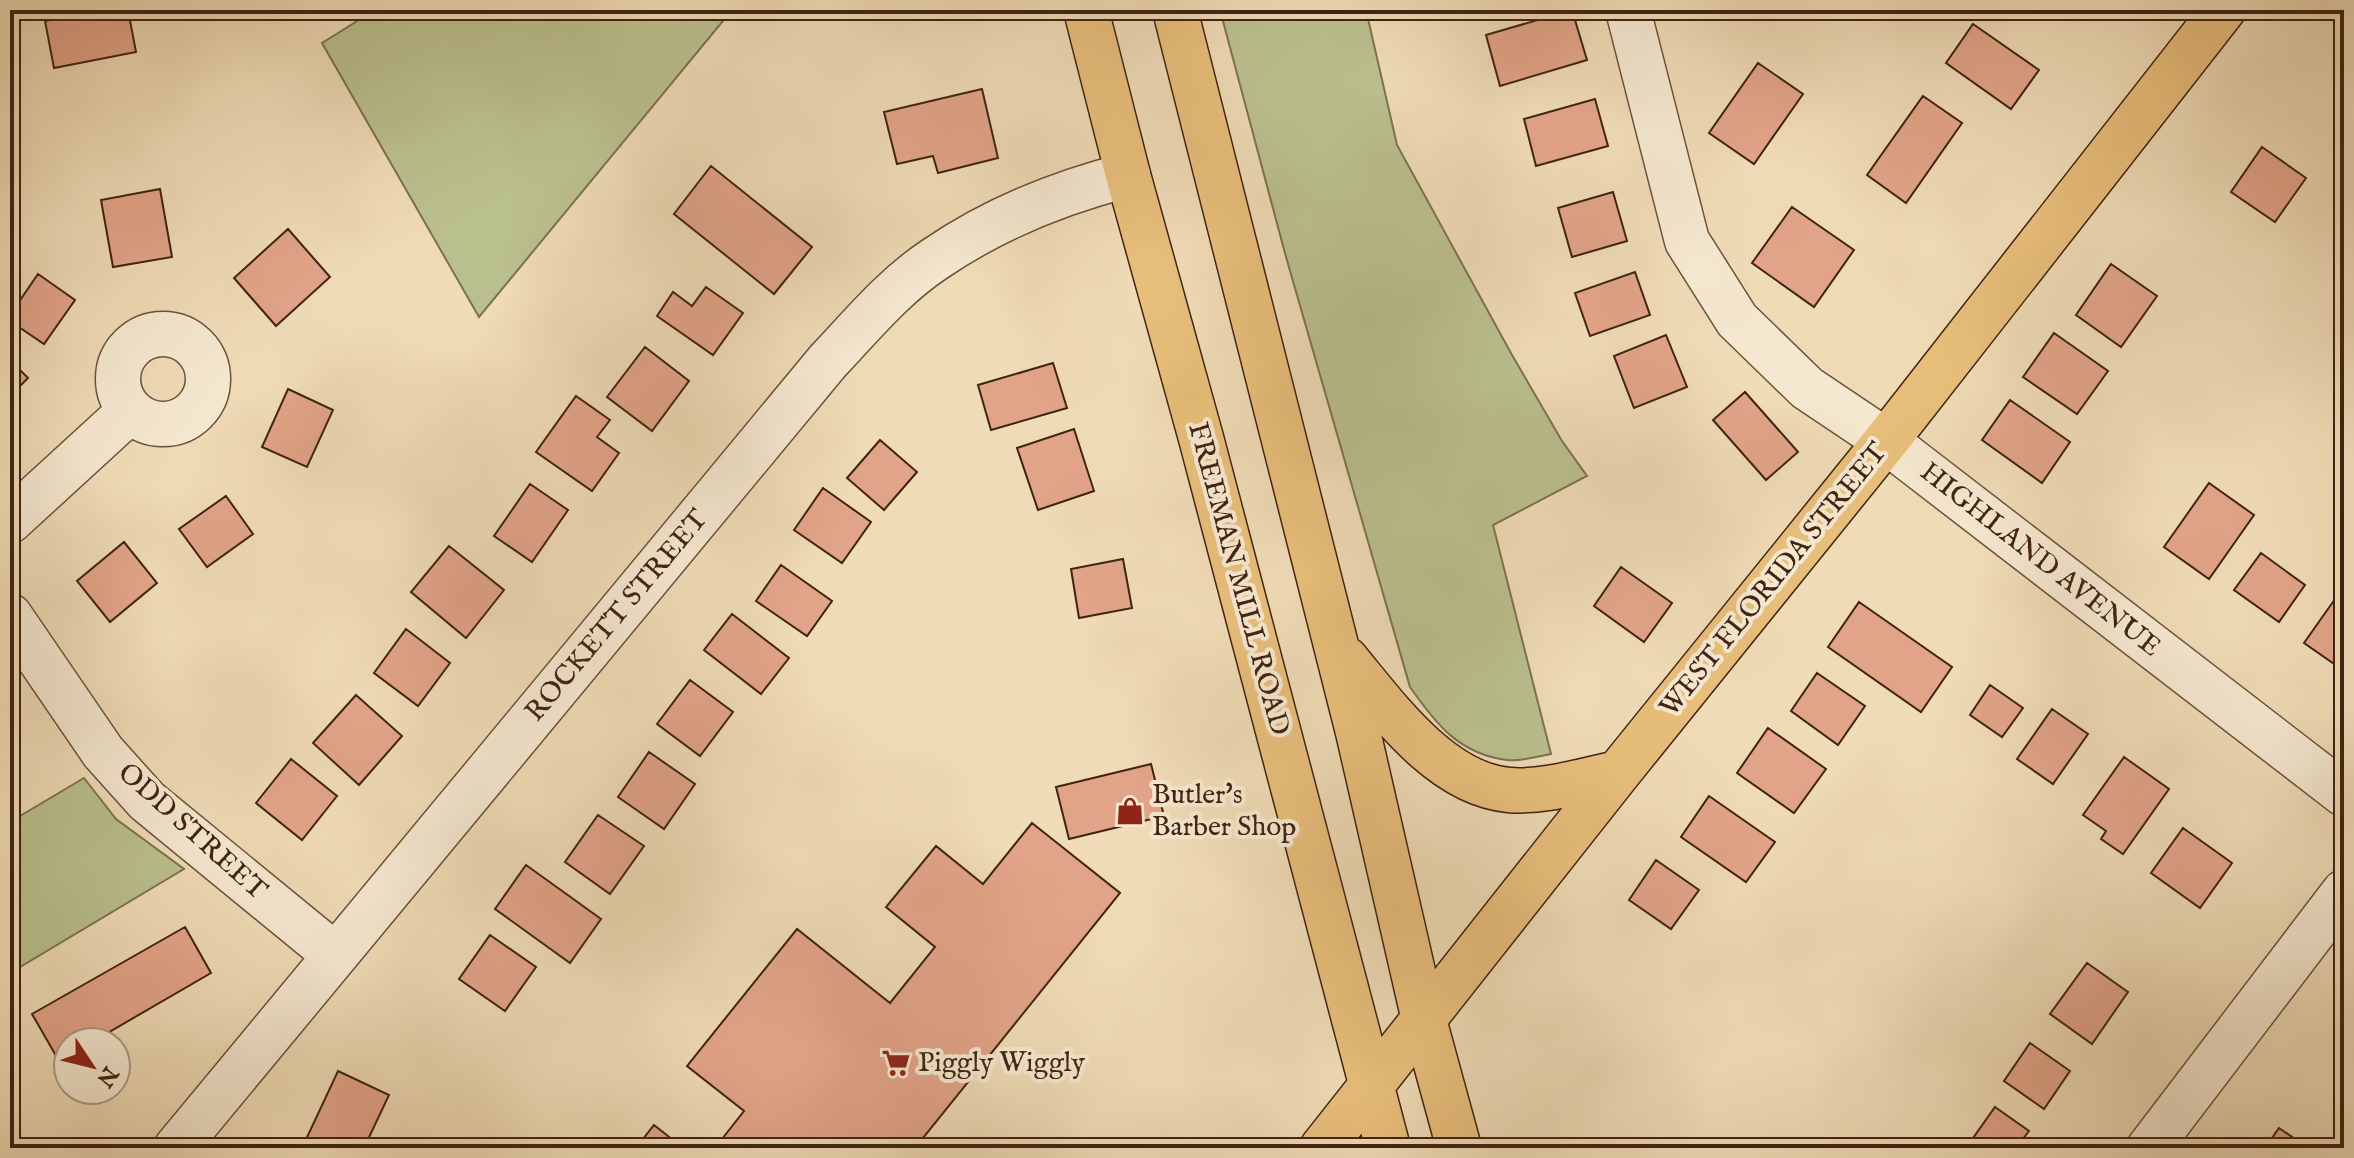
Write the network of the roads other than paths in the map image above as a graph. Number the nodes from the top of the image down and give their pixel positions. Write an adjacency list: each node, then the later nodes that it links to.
1 (1086, 10): 5 (main road, FREEMAN MILL ROAD)
2 (1175, 10): 10 (main road)
3 (1628, 10): 7 (street, HIGHLAND AVENUE)
4 (2223, 10): 7 (main road, WEST FLORIDA STREET)
5 (1128, 175): 14 (street, ROCKETT STREET); 16 (main road, FREEMAN MILL ROAD)
6 (130, 411): 8 (street)
7 (1886, 441): 11 (main road, WEST FLORIDA STREET); 12 (street, HIGHLAND AVENUE)
8 (10, 521)
9 (10, 616): 14 (street, ODD STREET)
10 (1337, 649): 11 (main road); 15 (main road)
11 (1618, 773): 15 (main road, WEST FLORIDA STREET)
12 (2344, 794)
13 (2344, 892): 21 (street)
14 (335, 955): 17 (street, ROCKETT STREET)
15 (1424, 1020): 16 (main road, WEST FLORIDA STREET); 20 (main road)
16 (1372, 1085): 18 (main road, WEST FLORIDA STREET); 19 (main road, FREEMAN MILL ROAD)
17 (176, 1148)
18 (1322, 1148)
19 (1388, 1148)
20 (1459, 1148)
21 (2149, 1148)

